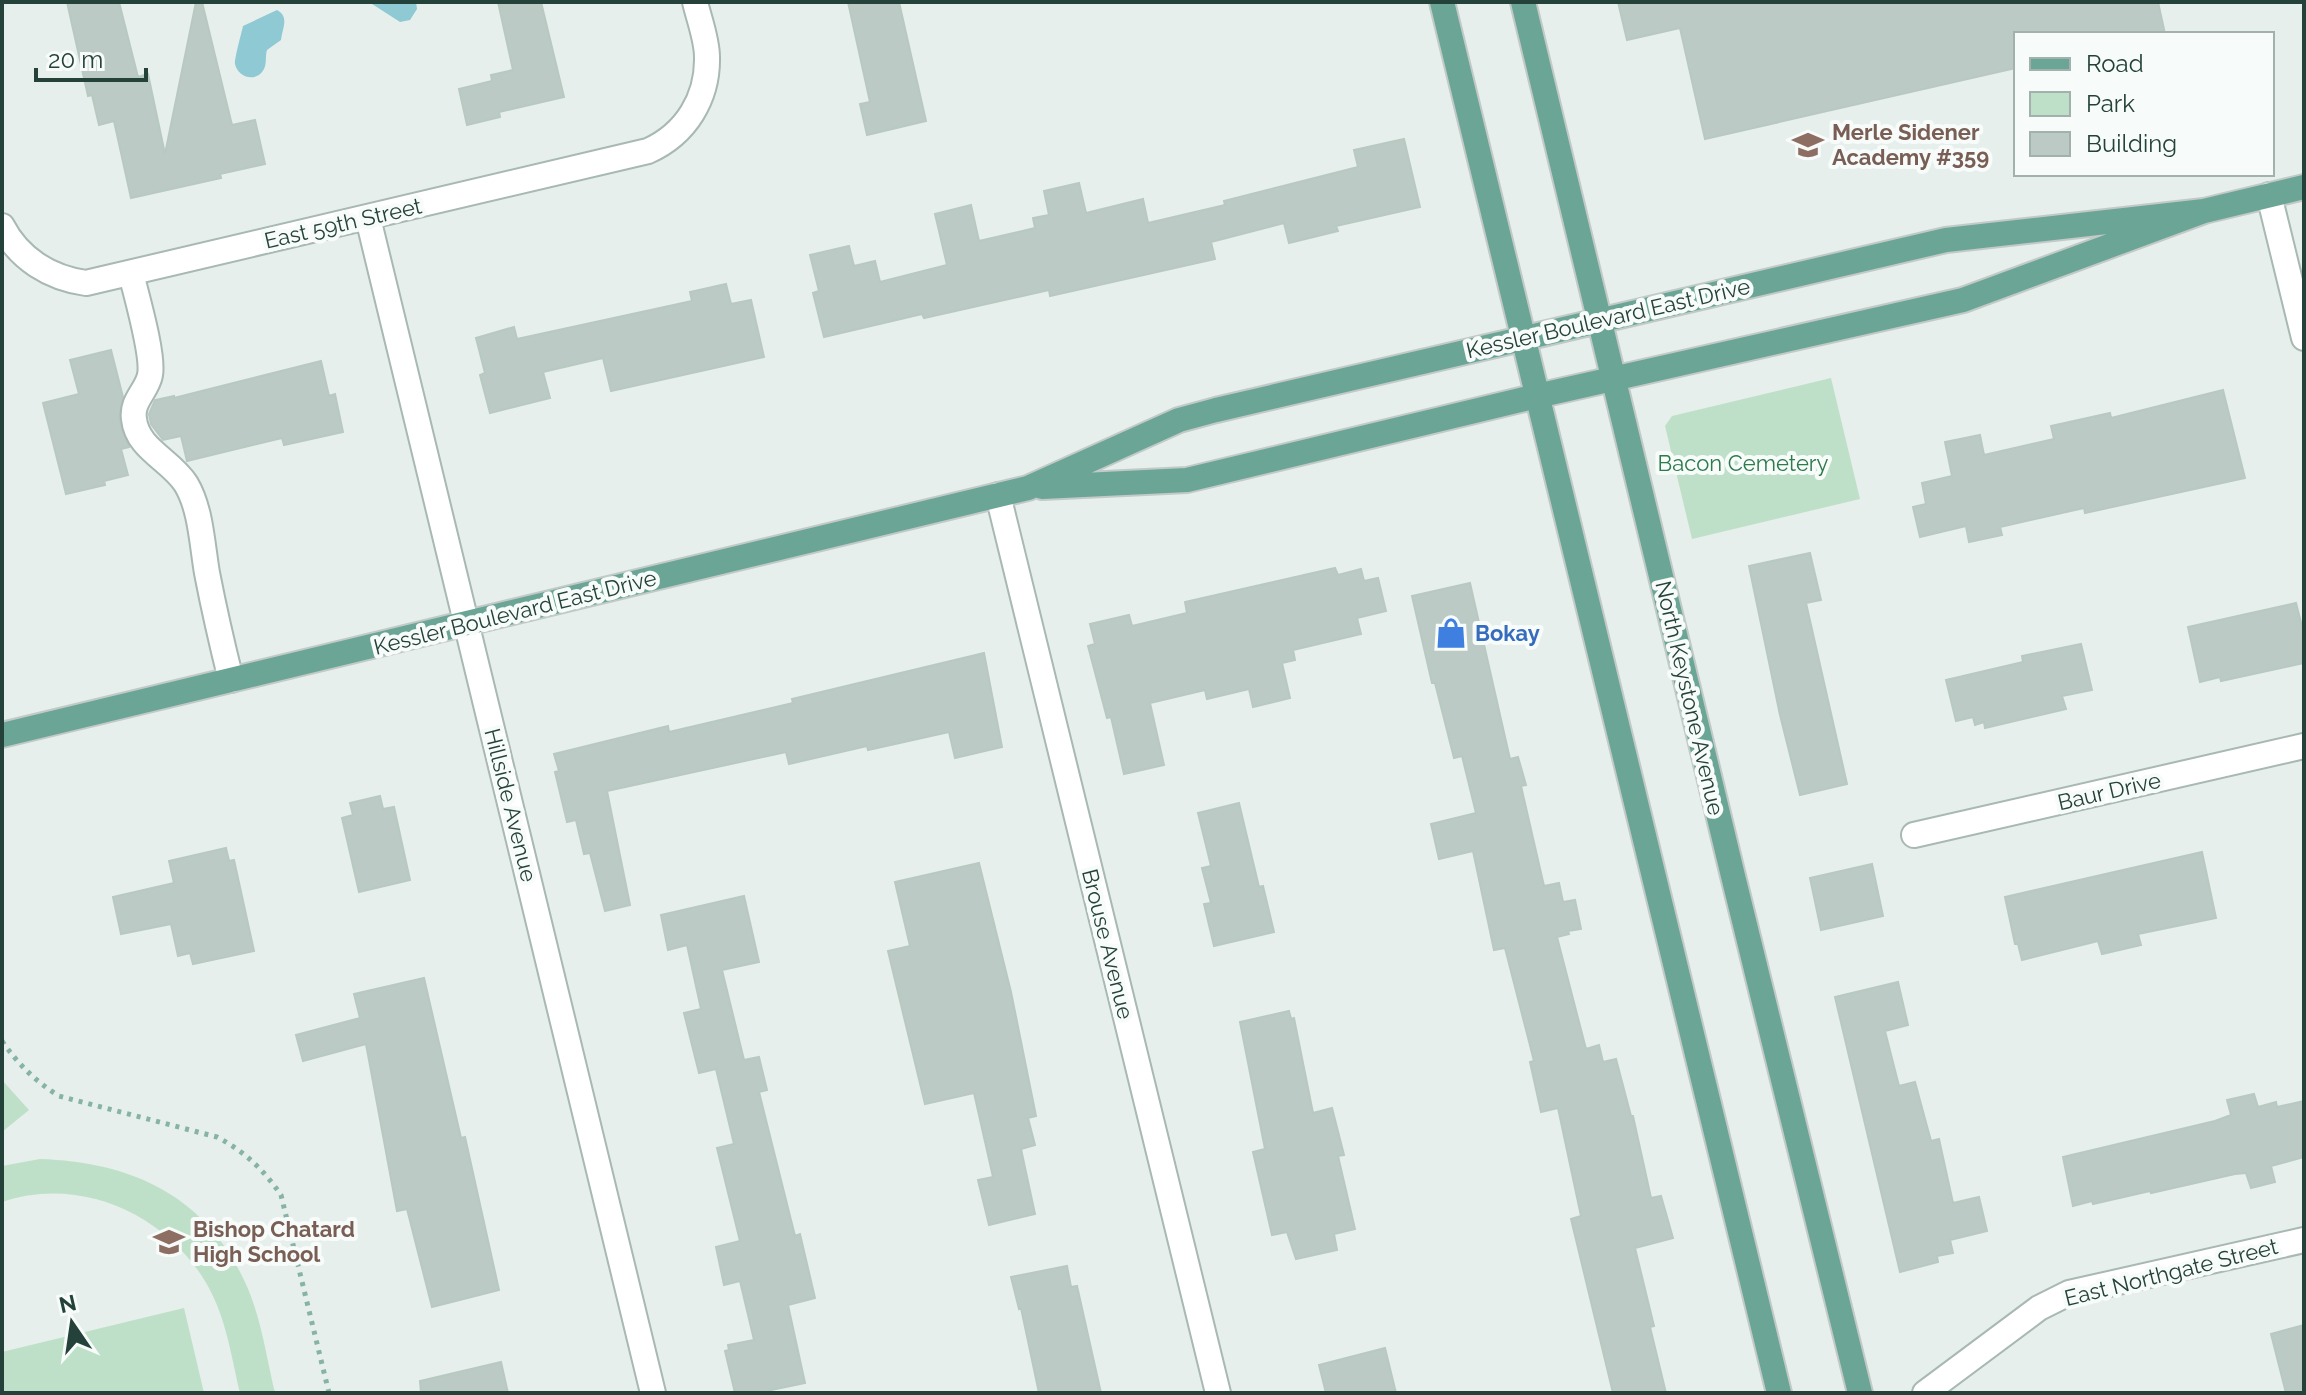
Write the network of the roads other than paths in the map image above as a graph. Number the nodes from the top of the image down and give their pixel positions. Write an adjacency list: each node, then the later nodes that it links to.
1 (695, 2): 7 (street, East 59th Street)
2 (1442, 2): 11 (main road)
3 (1523, 2): 10 (main road, North Keystone Avenue)
4 (2304, 187): 5 (main road, Kessler Boulevard East Drive)
5 (2269, 195): 6 (main road, Kessler Boulevard East Drive); 12 (street)
6 (2204, 211): 10 (main road, Kessler Boulevard East Drive); 13 (main road, Kessler Boulevard East Drive)
7 (368, 218): 9 (street, East 59th Street); 17 (street, Hillside Avenue)
8 (2, 226): 9 (street, East 59th Street)
9 (131, 273): 18 (street)
10 (1599, 320): 11 (main road, Kessler Boulevard East Drive); 13 (main road, North Keystone Avenue)
11 (1523, 338): 14 (main road); 15 (main road, Kessler Boulevard East Drive)
12 (2304, 338)
13 (1613, 378): 14 (main road, Kessler Boulevard East Drive); 26 (main road, North Keystone Avenue)
14 (1537, 396): 15 (main road, Kessler Boulevard East Drive); 25 (main road)
15 (1028, 488): 16 (main road, Kessler Boulevard East Drive)
16 (998, 495): 17 (main road, Kessler Boulevard East Drive); 24 (street, Brouse Avenue)
17 (467, 623): 18 (main road, Kessler Boulevard East Drive); 23 (street, Hillside Avenue)
18 (231, 680): 19 (main road, Kessler Boulevard East Drive)
19 (2, 735)
20 (2304, 746): 21 (street, Baur Drive)
21 (1914, 835)
22 (2304, 1240): 27 (street, East Northgate Street)
23 (653, 1393)
24 (1218, 1393)
25 (1779, 1393)
26 (1860, 1393)
27 (1925, 1393)

